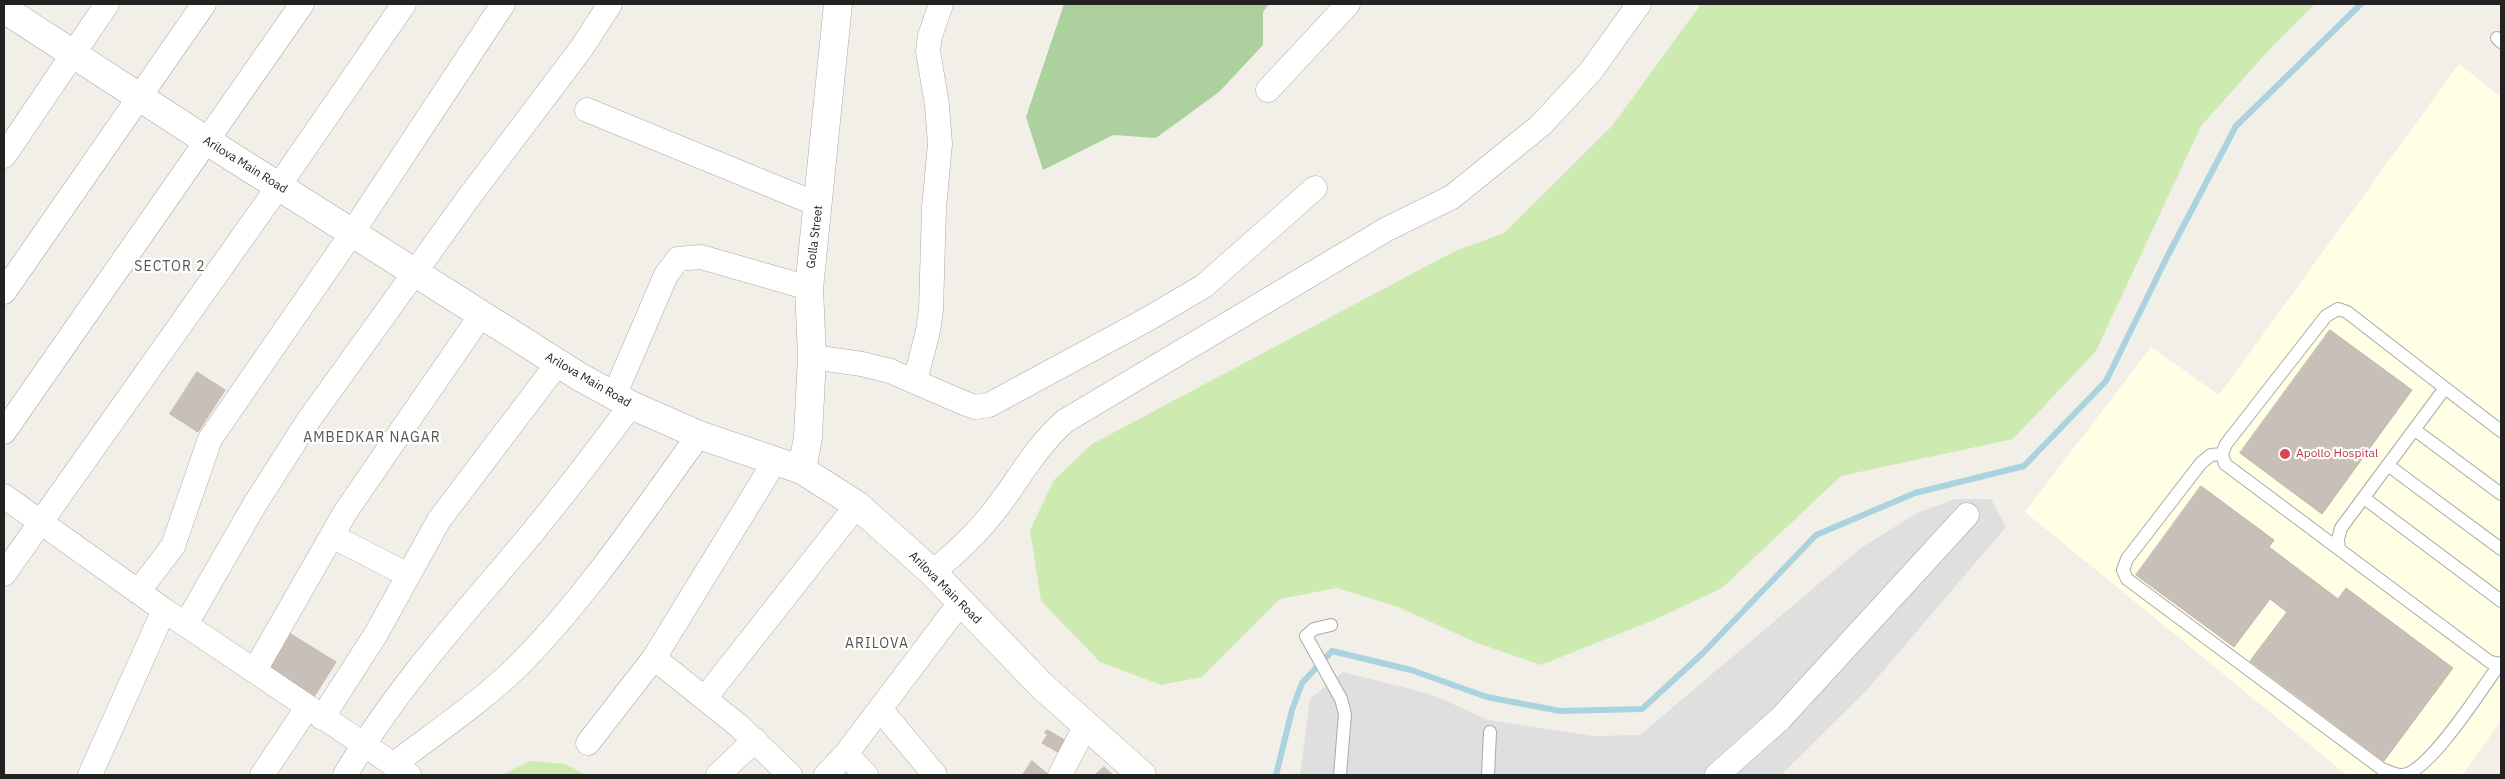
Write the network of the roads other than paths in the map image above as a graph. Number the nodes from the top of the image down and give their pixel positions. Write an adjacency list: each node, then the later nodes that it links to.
1 (107, 4): 12 (street)
2 (204, 4): 14 (street)
3 (302, 4): 16 (street)
4 (404, 4): 18 (street)
5 (503, 4): 21 (street)
6 (610, 4): 22 (street)
7 (837, 4): 20 (street, Golla Street)
8 (941, 4): 28 (street)
9 (1348, 4): 13 (street)
10 (1639, 4): 48 (street)
11 (4, 10): 12 (street, Arilova Main Road)
12 (73, 55): 14 (street, Arilova Main Road); 17 (street)
13 (1268, 90)
14 (141, 98): 16 (street, Arilova Main Road); 24 (street)
15 (587, 110): 20 (street)
16 (207, 141): 18 (street, Arilova Main Road); 33 (street)
17 (4, 156)
18 (278, 186): 21 (street, Arilova Main Road); 44 (street)
19 (1315, 188): 28 (street)
20 (819, 205): 23 (street, Golla Street)
21 (352, 233): 22 (street, Arilova Main Road); 51 (street)
22 (415, 272): 25 (street, Arilova Main Road); 55 (street)
23 (809, 288): 26 (street, Golla Street); 30 (street)
24 (4, 292)
25 (481, 315): 27 (street, Arilova Main Road); 45 (street)
26 (812, 357): 28 (street); 38 (street, Golla Street)
27 (558, 363): 30 (street, Arilova Main Road); 50 (street)
28 (915, 381)
29 (2445, 388): 31 (lane); 32 (lane); 35 (lane)
30 (623, 400): 34 (street, Arilova Main Road); 67 (street)
31 (2415, 430): 37 (lane); 39 (lane)
32 (2501, 431)
33 (4, 432)
34 (699, 434): 36 (street, Arilova Main Road); 69 (street)
35 (2222, 454): 46 (lane); 58 (lane)
36 (775, 460): 38 (street, Arilova Main Road); 57 (street)
37 (2389, 466): 41 (lane); 47 (lane)
38 (802, 470): 42 (street, Arilova Main Road)
39 (2501, 494)
40 (4, 496): 44 (street)
41 (2364, 498): 46 (lane); 52 (lane)
42 (857, 505): 48 (street, Arilova Main Road); 60 (street)
43 (1967, 515): 82 (street)
44 (41, 520): 49 (street); 51 (street)
45 (332, 536): 50 (street); 59 (street)
46 (2339, 549): 58 (lane)
47 (2501, 549)
48 (932, 572): 53 (street, Arilova Main Road)
49 (4, 574)
50 (408, 575): 62 (street)
51 (138, 592): 54 (street)
52 (2501, 601)
53 (960, 603): 61 (street); 63 (street, Arilova Main Road)
54 (164, 610): 55 (street); 70 (street)
55 (186, 624): 59 (street)
56 (1331, 625): 80 (lane)
57 (654, 658): 60 (street); 66 (street)
58 (2500, 665)
59 (254, 670): 62 (street)
60 (705, 698): 65 (street)
61 (880, 709): 68 (street); 77 (street)
62 (314, 713): 67 (street); 71 (street)
63 (1086, 725): 78 (street); 79 (street, Arilova Main Road)
64 (1490, 732): 81 (lane)
65 (754, 740): 73 (street); 74 (street)
66 (588, 743)
67 (362, 745): 69 (street); 72 (street)
68 (846, 754): 75 (street); 76 (street)
69 (401, 770)
70 (90, 775)
71 (262, 775)
72 (345, 775)
73 (718, 775)
74 (790, 775)
75 (826, 775)
76 (866, 775)
77 (935, 775)
78 (1060, 775)
79 (1142, 775)
80 (1340, 775)
81 (1488, 775)
82 (1717, 775)

